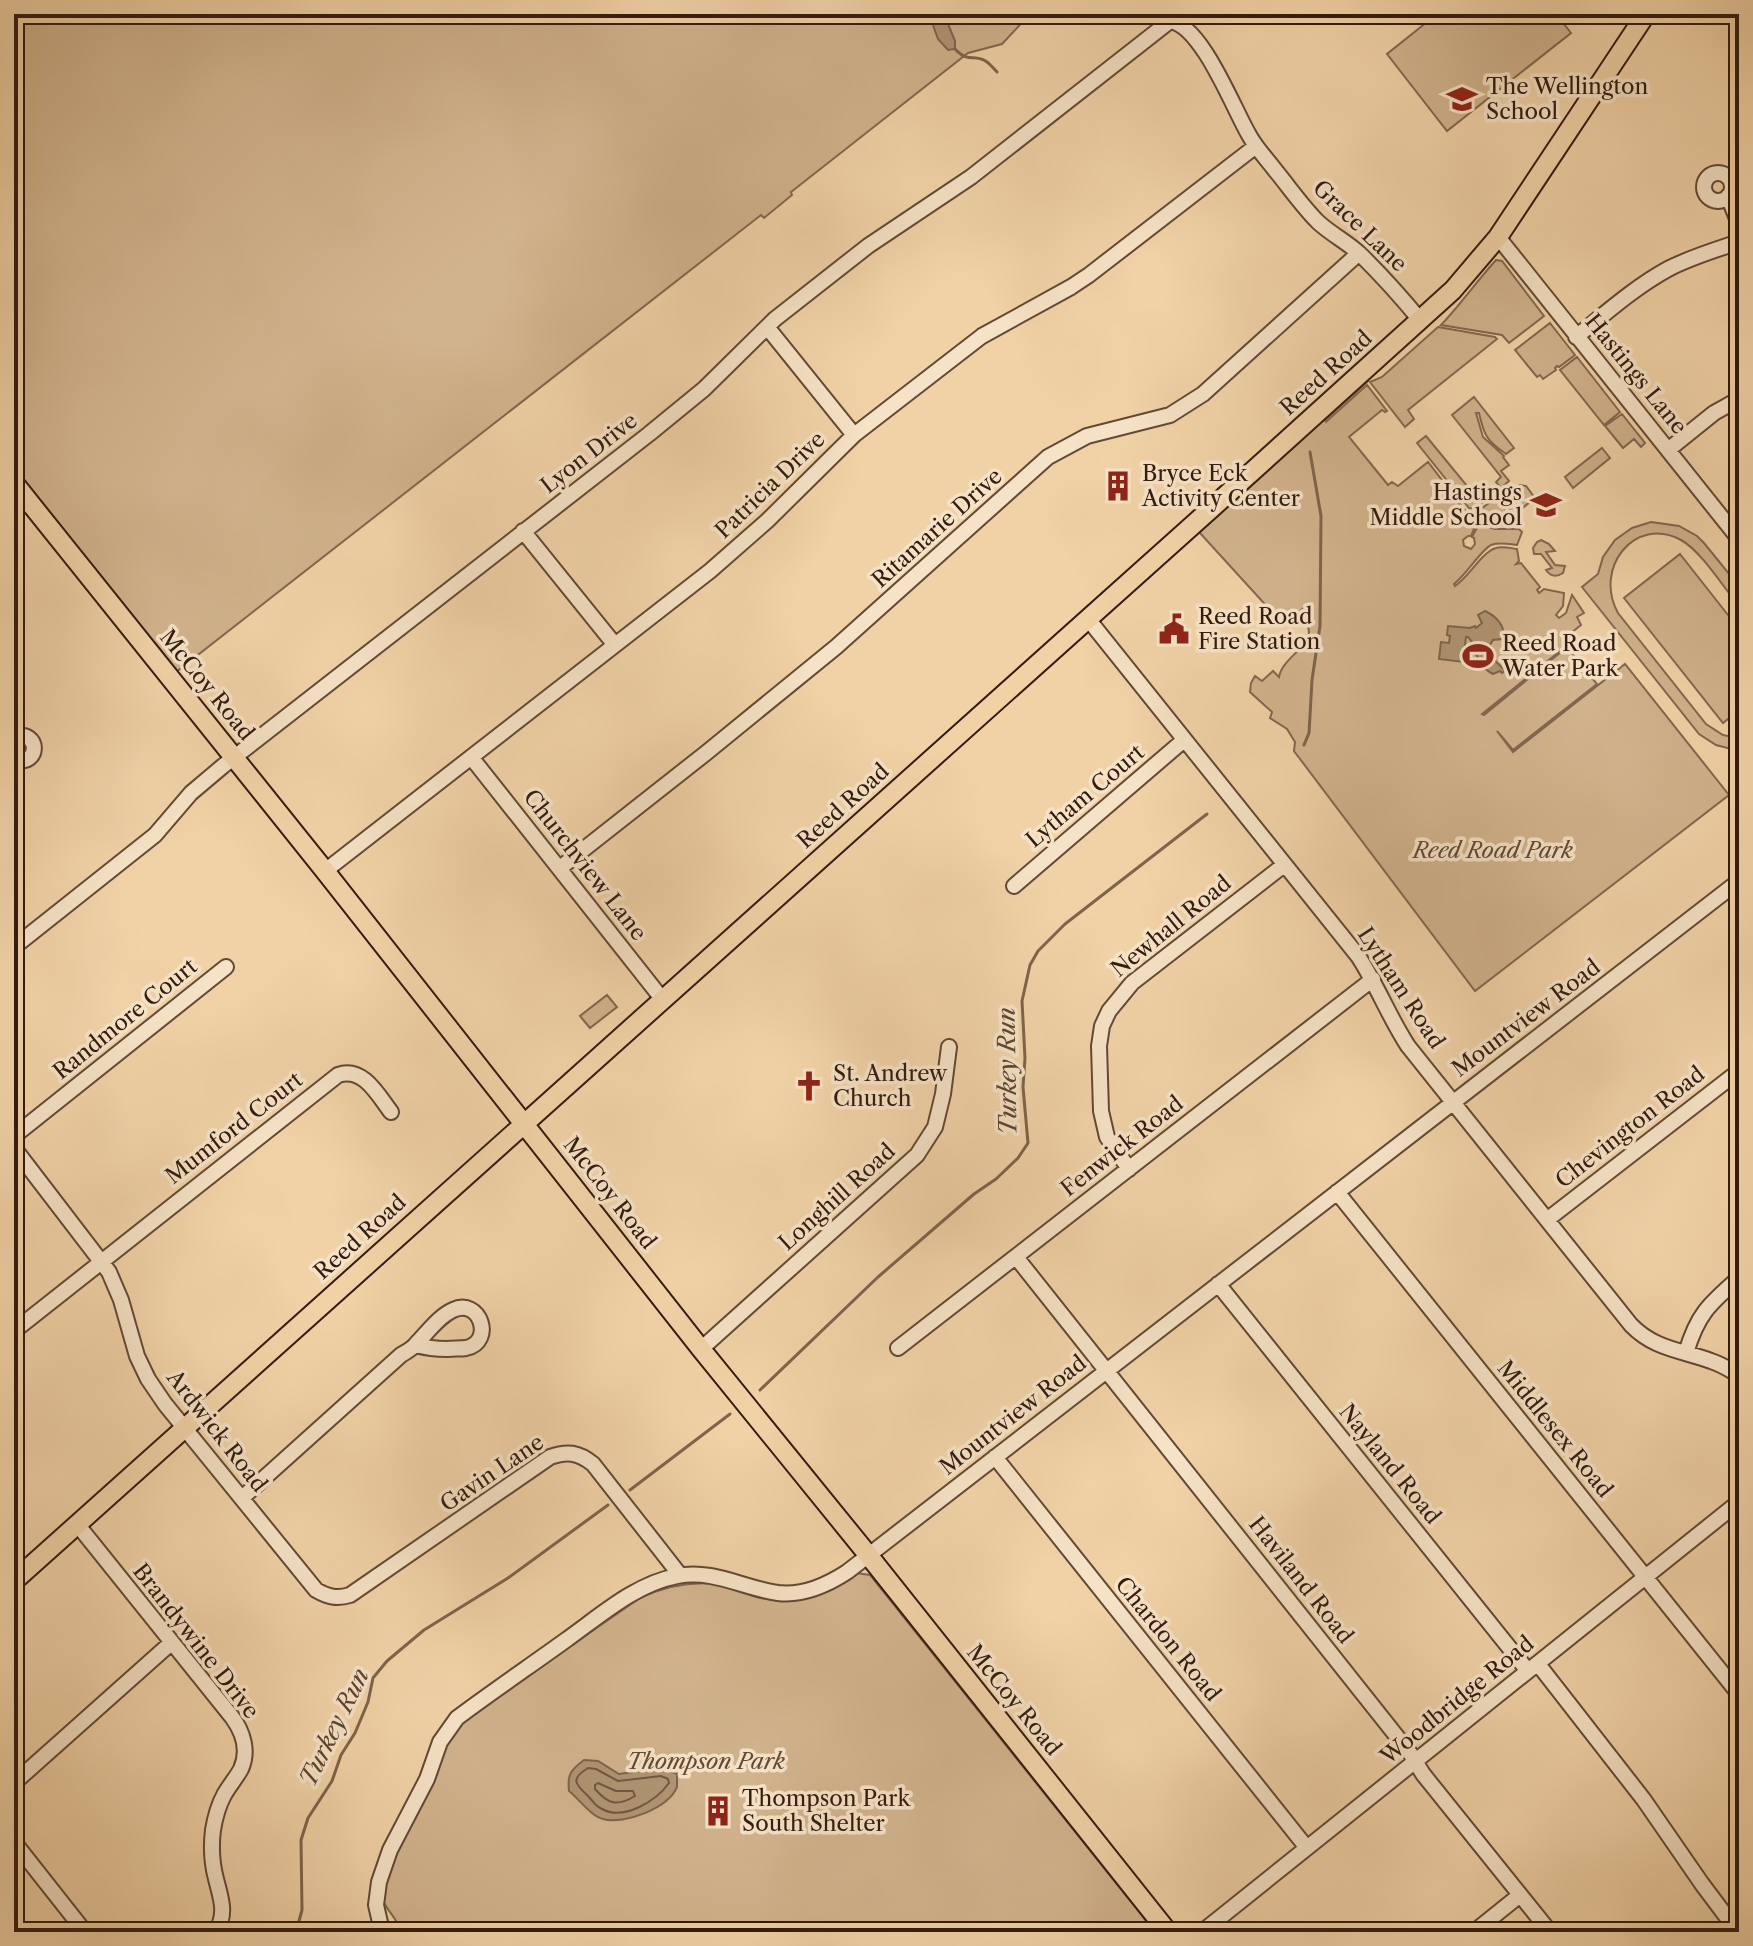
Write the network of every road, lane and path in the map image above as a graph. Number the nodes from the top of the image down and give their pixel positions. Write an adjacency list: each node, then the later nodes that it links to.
1 (1646, 14): 6 (main road, Reed Road)
2 (1195, 40): 3 (street, Grace Lane); 10 (street, Lyon Drive)
3 (1256, 146): 8 (street, Grace Lane); 13 (street, Patricia Drive)
4 (1728, 196): 5 (street)
5 (1739, 224)
6 (1498, 237): 9 (main road, Reed Road); 11 (street, Hastings Lane)
7 (1739, 242): 11 (street)
8 (1359, 253): 9 (street, Grace Lane); 26 (street, Ritamarie Drive)
9 (1420, 320): 18 (main road, Reed Road)
10 (767, 327): 13 (street); 16 (street, Lyon Drive)
11 (1576, 337): 14 (street, Hastings Lane)
12 (1739, 399): 14 (street)
13 (854, 435): 19 (street, Patricia Drive)
14 (1668, 450): 17 (street, Hastings Lane)
15 (14, 483): 23 (main road, McCoy Road)
16 (523, 531): 19 (street); 23 (street, Lyon Drive)
17 (1739, 539)
18 (1088, 619): 21 (street, Lytham Road); 33 (main road, Reed Road)
19 (615, 645): 22 (street, Patricia Drive)
20 (14, 737): 24 (street)
21 (1184, 740): 25 (street, Lytham Road); 29 (street, Lytham Court)
22 (471, 757): 26 (street, Churchview Lane); 27 (street, Patricia Drive)
23 (234, 758): 27 (main road, McCoy Road); 30 (street, Lyon Drive)
24 (14, 759)
25 (1284, 865): 32 (street, Lytham Road); 41 (street, Newhall Road)
26 (560, 868): 33 (street, Churchview Lane)
27 (325, 871): 38 (main road, McCoy Road)
28 (1739, 881): 36 (street, Mountview Road)
29 (1014, 886)
30 (14, 947)
31 (226, 967): 39 (street, Randmore Court)
32 (1373, 979): 36 (street, Lytham Road); 41 (street, Fenwick Road)
33 (663, 1000): 38 (main road, Reed Road)
34 (949, 1047): 51 (street, Longhill Road)
35 (1739, 1071): 43 (street, Chevington Road)
36 (1453, 1102): 42 (street, Mountview Road); 43 (street, Lytham Road)
37 (391, 1112): 45 (street, Mumford Court)
38 (524, 1123): 51 (main road, McCoy Road); 55 (main road, Reed Road)
39 (14, 1136)
40 (14, 1148): 45 (street, Ardwick Road)
41 (1129, 1169): 44 (street, Fenwick Road)
42 (1337, 1192): 47 (street, Mountview Road); 62 (street, Middlesex Road)
43 (1548, 1219): 52 (street, Lytham Road)
44 (1016, 1257): 50 (street, Fenwick Road); 53 (street, Haviland Road)
45 (102, 1261): 48 (street); 55 (street, Ardwick Road)
46 (1739, 1278): 52 (street)
47 (1218, 1284): 53 (street, Mountview Road); 66 (street, Nayland Road)
48 (14, 1331)
49 (416, 1345): 57 (street)
50 (898, 1348)
51 (701, 1349): 60 (main road, McCoy Road)
52 (1686, 1353): 54 (street, Lytham Road)
53 (1107, 1371): 56 (street, Mountview Road); 68 (street, Haviland Road)
54 (1739, 1375)
55 (185, 1427): 57 (street, Ardwick Road); 59 (main road, Reed Road)
56 (995, 1457): 60 (street, Mountview Road); 71 (street, Chardon Road)
57 (242, 1498): 64 (street, Ardwick Road)
58 (1739, 1502): 62 (street, Woodbridge Road)
59 (77, 1524): 63 (main road, Reed Road); 65 (street, Brandywine Drive)
60 (869, 1556): 61 (street, Mountview Road); 76 (main road, McCoy Road)
61 (680, 1575): 64 (street, Gavin Lane); 73 (street, Mountview Road)
62 (1645, 1577): 66 (street, Woodbridge Road); 67 (street, Middlesex Road)
63 (14, 1581)
64 (339, 1598)
65 (171, 1643): 69 (street); 75 (street, Brandywine Drive)
66 (1533, 1668): 68 (street, Woodbridge Road); 80 (street, Nayland Road)
67 (1739, 1693)
68 (1415, 1761): 71 (street, Woodbridge Road); 72 (street, Haviland Road)
69 (14, 1783)
70 (14, 1842): 74 (street)
71 (1307, 1848): 77 (street, Woodbridge Road)
72 (1520, 1895): 78 (street); 79 (street, Haviland Road)
73 (382, 1931)
74 (85, 1932)
75 (216, 1932)
76 (1168, 1932)
77 (1202, 1932)
78 (1474, 1932)
79 (1550, 1932)
80 (1738, 1932)

